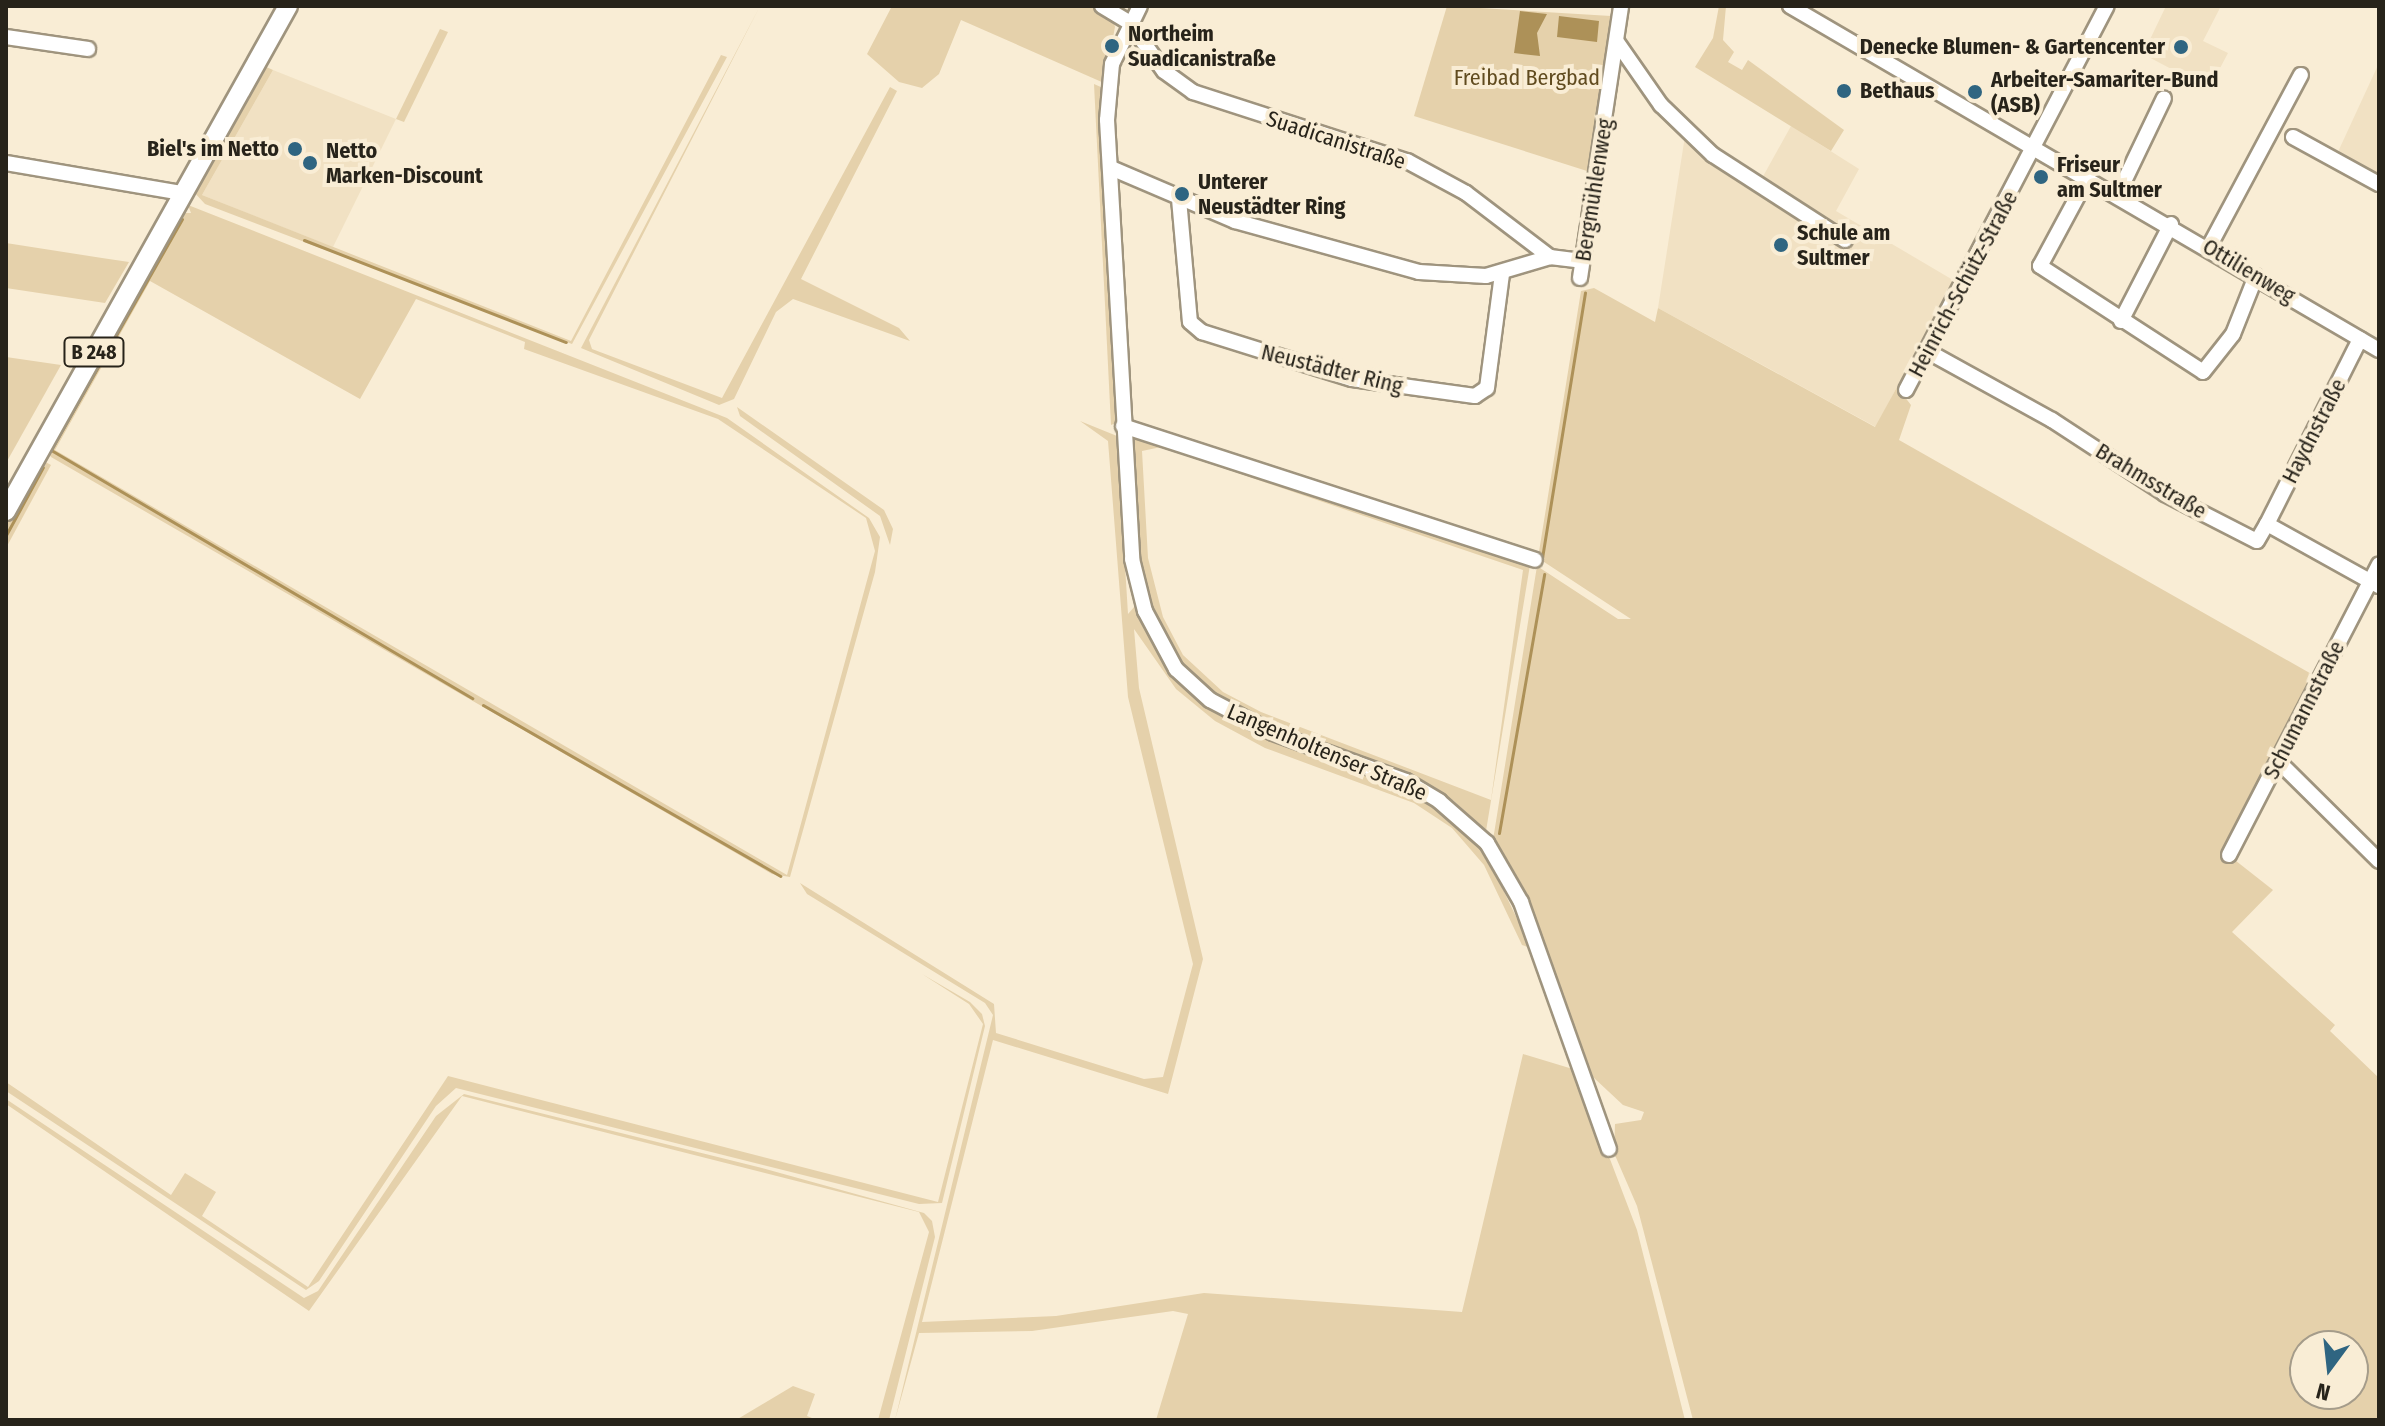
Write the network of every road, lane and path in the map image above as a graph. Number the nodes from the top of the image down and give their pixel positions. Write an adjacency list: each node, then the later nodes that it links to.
1 (288, 6): 19 (main road, B 248)
2 (1102, 6): 7 (street)
3 (1140, 6): 7 (street, Langenholtenser Straße)
4 (1621, 6): 9 (street, Bergmühlenweg)
5 (1790, 6): 14 (street, Ottilienweg)
6 (2107, 6): 14 (street, Heinrich-Schütz-Straße)
7 (1129, 22): 16 (street, Langenholtenser Straße); 25 (street, Suadicanistraße)
8 (6, 37): 10 (street)
9 (1617, 42): 23 (street); 26 (street, Bergmühlenweg)
10 (88, 49)
11 (2301, 75): 24 (street)
12 (2164, 98): 20 (street)
13 (2293, 137): 18 (street)
14 (2035, 148): 17 (street, Ottilienweg); 33 (street, Heinrich-Schütz-Straße)
15 (6, 163): 19 (street)
16 (1111, 168): 21 (street); 35 (street, Langenholtenser Straße)
17 (2088, 177): 20 (street, Ottilienweg); 30 (street)
18 (2379, 184)
19 (182, 193): 36 (main road, B 248)
20 (2118, 194): 22 (street, Ottilienweg)
21 (1179, 199): 27 (street); 27 (street, Neustädter Ring)
22 (2171, 224): 24 (street, Ottilienweg); 30 (street)
23 (1845, 240)
24 (2209, 247): 28 (street, Ottilienweg)
25 (1550, 257): 26 (street); 27 (street)
26 (1582, 261): 29 (street, Bergmühlenweg)
27 (1502, 274)
28 (2256, 276): 30 (street); 31 (street, Ottilienweg)
29 (1580, 278)
30 (2121, 321)
31 (2360, 339): 32 (street, Ottilienweg); 37 (street, Haydnstraße)
32 (2379, 350)
33 (1927, 351): 34 (street, Heinrich-Schütz-Straße); 37 (street, Brahmsstraße)
34 (1906, 390)
35 (1123, 426): 38 (street); 44 (street, Langenholtenser Straße)
36 (6, 511)
37 (2267, 524): 40 (street)
38 (1535, 560)
39 (2379, 564): 40 (street, Schumannstraße)
40 (2375, 583): 41 (street, Schumannstraße)
41 (2278, 761): 42 (street, Schumannstraße); 43 (street)
42 (2229, 855)
43 (2379, 861)
44 (1609, 1149)

